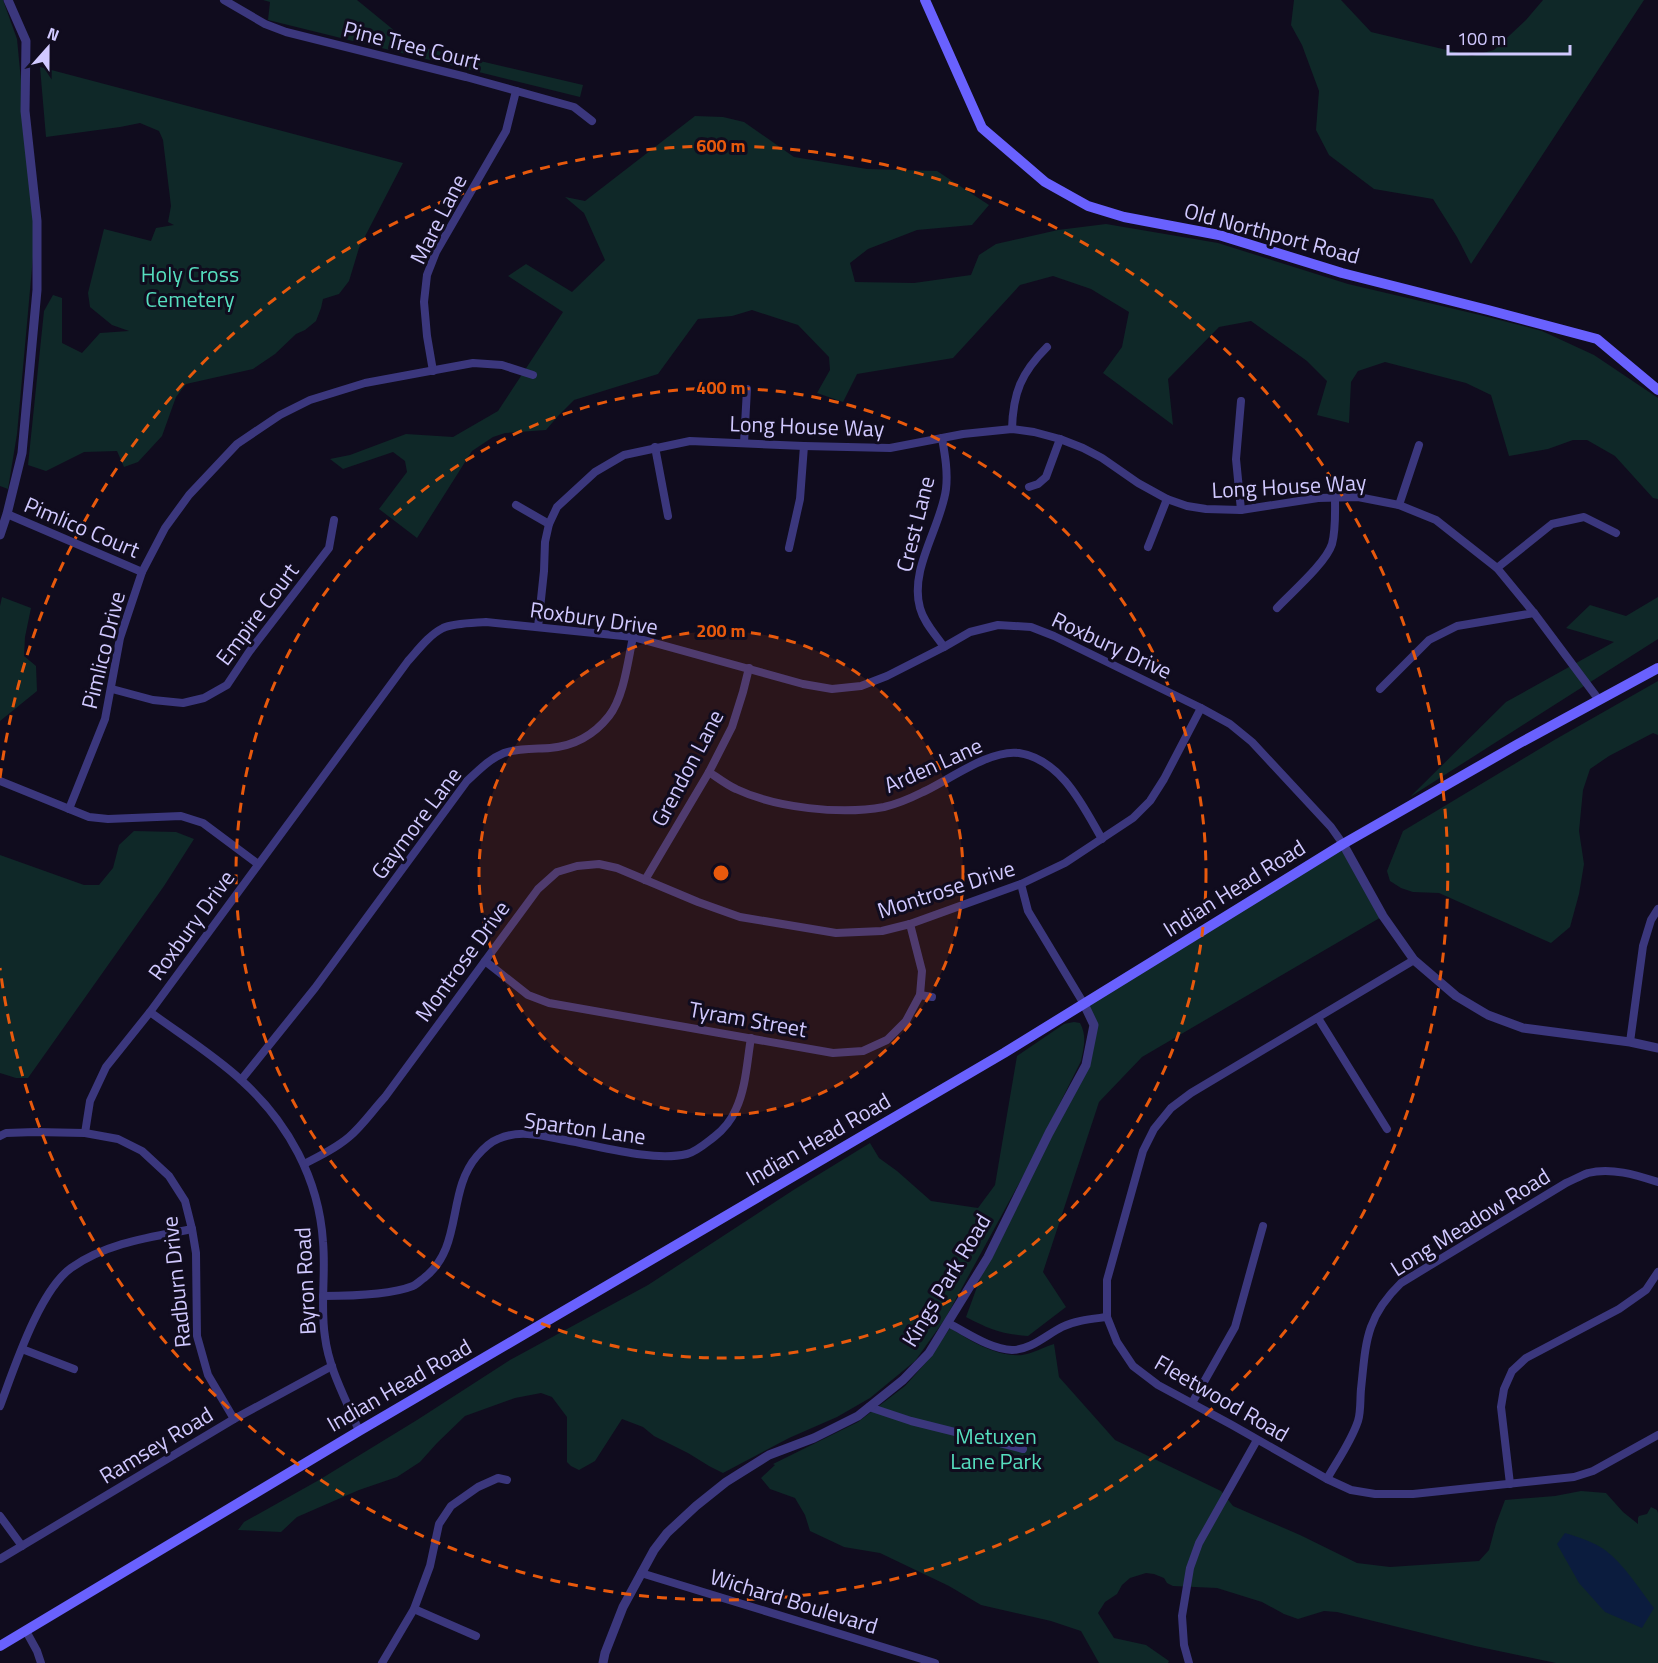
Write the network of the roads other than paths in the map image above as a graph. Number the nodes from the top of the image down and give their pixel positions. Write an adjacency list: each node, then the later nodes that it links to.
1 (8, 0): 25 (street)
2 (224, 0): 4 (street, Pine Tree Court)
3 (925, 0): 10 (main road, Old Northport Road)
4 (516, 91): 5 (street, Pine Tree Court); 7 (street, Mare Lane)
5 (592, 120)
6 (1047, 347): 12 (street)
7 (433, 370): 8 (street, Pimlico Drive); 34 (street, Pimlico Drive)
8 (533, 375)
9 (747, 389): 15 (street)
10 (1658, 390)
11 (1241, 401): 24 (street)
12 (1012, 429): 13 (street, Long House Way); 14 (street, Long House Way)
13 (942, 438): 17 (street, Long House Way); 39 (street, Crest Lane)
14 (1060, 439): 19 (street); 21 (street, Long House Way)
15 (744, 443): 17 (street, Long House Way); 18 (street, Long House Way)
16 (1419, 445): 23 (street)
17 (804, 446): 32 (street)
18 (655, 447): 26 (street); 28 (street, Long House Way)
19 (1029, 487)
20 (1335, 497): 23 (street, Long House Way); 24 (street, Long House Way); 35 (street)
21 (1167, 499): 24 (street, Long House Way); 31 (street)
22 (516, 505): 28 (street)
23 (1399, 505): 33 (street, Long House Way)
24 (1241, 510)
25 (7, 514): 30 (street); 34 (street, Pimlico Court)
26 (668, 516)
27 (334, 520): 42 (street, Empire Court)
28 (549, 524): 37 (street)
29 (1616, 533): 33 (street)
30 (0, 535)
31 (1148, 547)
32 (789, 548)
33 (1497, 568): 36 (street, Long House Way)
34 (142, 572): 42 (street, Pimlico Drive)
35 (1277, 608)
36 (1534, 613): 43 (street); 44 (street, Long House Way)
37 (538, 627): 38 (street, Roxbury Drive); 51 (street, Roxbury Drive)
38 (633, 637): 40 (street, Roxbury Drive); 66 (street, Gaymore Lane)
39 (944, 647): 40 (street, Roxbury Drive); 45 (street, Roxbury Drive)
40 (749, 668): 46 (street, Grendon Lane)
41 (1658, 668): 44 (main road, Indian Head Road)
42 (112, 689): 48 (street, Pimlico Drive)
43 (1380, 689)
44 (1599, 700): 50 (main road, Indian Head Road)
45 (1201, 708): 49 (street, Montrose Drive); 50 (street, Roxbury Drive)
46 (709, 772): 49 (street, Arden Lane); 52 (street, Grendon Lane)
47 (0, 781): 48 (street)
48 (69, 809): 51 (street)
49 (1102, 839): 53 (street, Montrose Drive)
50 (1343, 844): 56 (street); 60 (main road, Indian Head Road)
51 (258, 864): 61 (street, Roxbury Drive)
52 (645, 880): 55 (street, Montrose Drive); 57 (street, Montrose Drive)
53 (1021, 884): 55 (street, Montrose Drive); 60 (street)
54 (1658, 909): 64 (street)
55 (910, 924): 58 (street, Tyram Street)
56 (1414, 960): 62 (street, Fleetwood Road); 64 (street)
57 (484, 961): 63 (street, Tyram Street); 70 (street, Montrose Drive)
58 (920, 995): 59 (street); 63 (street, Tyram Street)
59 (932, 997)
60 (1084, 1004): 77 (street, Kings Park Road); 85 (main road, Indian Head Road)
61 (150, 1012): 66 (street, Byron Road); 68 (street, Roxbury Drive)
62 (1318, 1018): 67 (street); 76 (street, Fleetwood Road)
63 (751, 1038): 75 (street, Sparton Lane)
64 (1630, 1042): 65 (street)
65 (1658, 1048)
66 (241, 1080): 70 (street, Byron Road)
67 (1387, 1129)
68 (85, 1133): 69 (street, Radburn Drive); 73 (street, Radburn Drive)
69 (0, 1136)
70 (304, 1164): 75 (street, Byron Road)
71 (1658, 1182): 89 (street, Long Meadow Road)
72 (1263, 1226): 81 (street)
73 (192, 1229): 78 (street); 84 (street, Radburn Drive)
74 (1658, 1272): 91 (street)
75 (323, 1296): 79 (street, Byron Road)
76 (1107, 1317): 77 (street); 81 (street, Fleetwood Road)
77 (948, 1323): 83 (street, Kings Park Road)
78 (22, 1349): 80 (street); 82 (street)
79 (332, 1366): 84 (street, Ramsey Road); 85 (street, Byron Road)
80 (74, 1369)
81 (1192, 1403): 87 (street, Fleetwood Road)
82 (0, 1406)
83 (869, 1407): 88 (street); 95 (street, Kings Park Road)
84 (234, 1419): 93 (street, Ramsey Road)
85 (359, 1431): 97 (main road, Indian Head Road)
86 (1658, 1435): 91 (street, Fleetwood Road)
87 (1257, 1440): 89 (street, Fleetwood Road); 104 (street)
88 (1023, 1449)
89 (1327, 1479): 91 (street, Fleetwood Road)
90 (507, 1480): 96 (street)
91 (1510, 1484)
92 (0, 1516): 93 (street)
93 (22, 1546): 94 (street, Ramsey Road)
94 (0, 1559)
95 (641, 1573): 102 (street, Kings Park Road); 103 (street, Wichard Boulevard)
96 (414, 1609): 98 (street); 101 (street)
97 (26, 1631): 99 (main road, Indian Head Road); 100 (street)
98 (476, 1636)
99 (0, 1646)
100 (41, 1663)
101 (382, 1663)
102 (603, 1663)
103 (936, 1663)
104 (1189, 1663)

